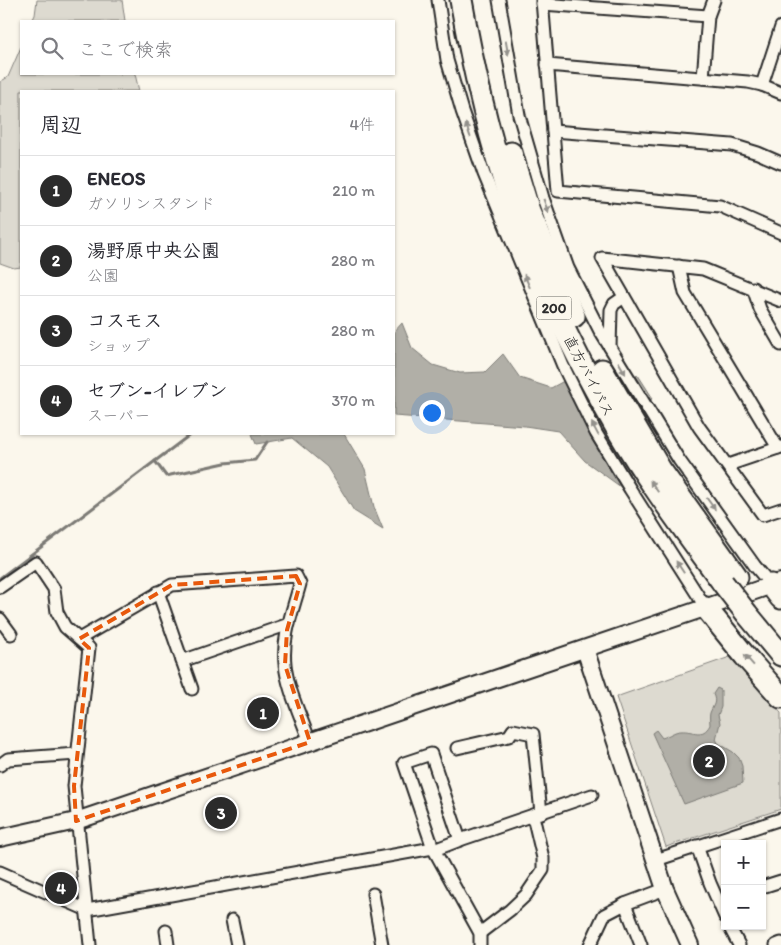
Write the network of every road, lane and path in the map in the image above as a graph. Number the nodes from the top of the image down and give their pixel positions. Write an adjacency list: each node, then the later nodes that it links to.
1 (438, 0): 29 (street, one-way to 1)
2 (460, 0): 25 (highway, 直方バイパス / 200, one-way to 2)
3 (475, 0): 25 (highway, 直方バイパス / 200)
4 (499, 0): 21 (street, one-way to 21)
5 (714, 0): 7 (street)
6 (542, 2): 7 (street); 9 (street)
7 (708, 16): 10 (street)
8 (781, 27): 11 (street)
9 (547, 65): 10 (street); 13 (street)
10 (703, 78): 11 (street)
11 (762, 85): 12 (street)
12 (781, 93)
13 (553, 131): 14 (street); 15 (street)
14 (781, 163)
15 (781, 233)
16 (679, 266): 17 (street); 18 (street); 22 (street)
17 (752, 288): 19 (street); 20 (street)
18 (624, 297): 21 (street); 23 (street)
19 (781, 301)
20 (781, 345)
21 (610, 347): 27 (street, one-way to 27)
22 (779, 448): 23 (street)
23 (728, 465): 24 (street)
24 (781, 509)
25 (730, 580): 30 (highway, 直方バイパス / 200, bridge)
26 (0, 587): 35 (street)
27 (778, 588): 29 (street)
28 (158, 592): 32 (street); 35 (street); 38 (street)
29 (706, 608): 36 (street); 40 (highway, one-way to 29)
30 (753, 611): 33 (highway, 直方バイパス / 200); 37 (highway, 直方バイパス / 200)
31 (0, 619): 34 (street)
32 (289, 624): 38 (street); 41 (street)
33 (781, 633)
34 (10, 634)
35 (79, 639): 43 (street)
36 (586, 649): 41 (street); 53 (street)
37 (781, 654)
38 (182, 661): 39 (street)
39 (192, 689)
40 (781, 697)
41 (310, 742): 48 (street)
42 (457, 748): 46 (street)
43 (77, 754): 44 (street); 48 (street)
44 (0, 765)
45 (592, 795): 46 (street)
46 (537, 814): 50 (street); 65 (street)
47 (781, 819): 51 (street)
48 (76, 821): 49 (street); 61 (street)
49 (0, 838)
50 (460, 840): 52 (street); 52 (street)
51 (698, 846): 53 (street); 59 (street)
52 (433, 849): 61 (street); 65 (street)
53 (656, 860): 57 (street)
54 (0, 872): 61 (street)
55 (781, 881): 56 (street)
56 (766, 886)
57 (665, 889): 60 (street); 74 (street)
58 (373, 894): 70 (street)
59 (721, 900)
60 (625, 904): 72 (street); 73 (street)
61 (87, 910): 67 (street)
62 (232, 920): 69 (street)
63 (731, 930): 75 (street)
64 (166, 931): 68 (street)
65 (480, 933): 71 (street)
66 (781, 943): 76 (street)
67 (90, 945)
68 (168, 945)
69 (237, 945)
70 (382, 945)
71 (480, 945)
72 (590, 945)
73 (641, 945)
74 (690, 945)
75 (739, 945)
76 (776, 945)

